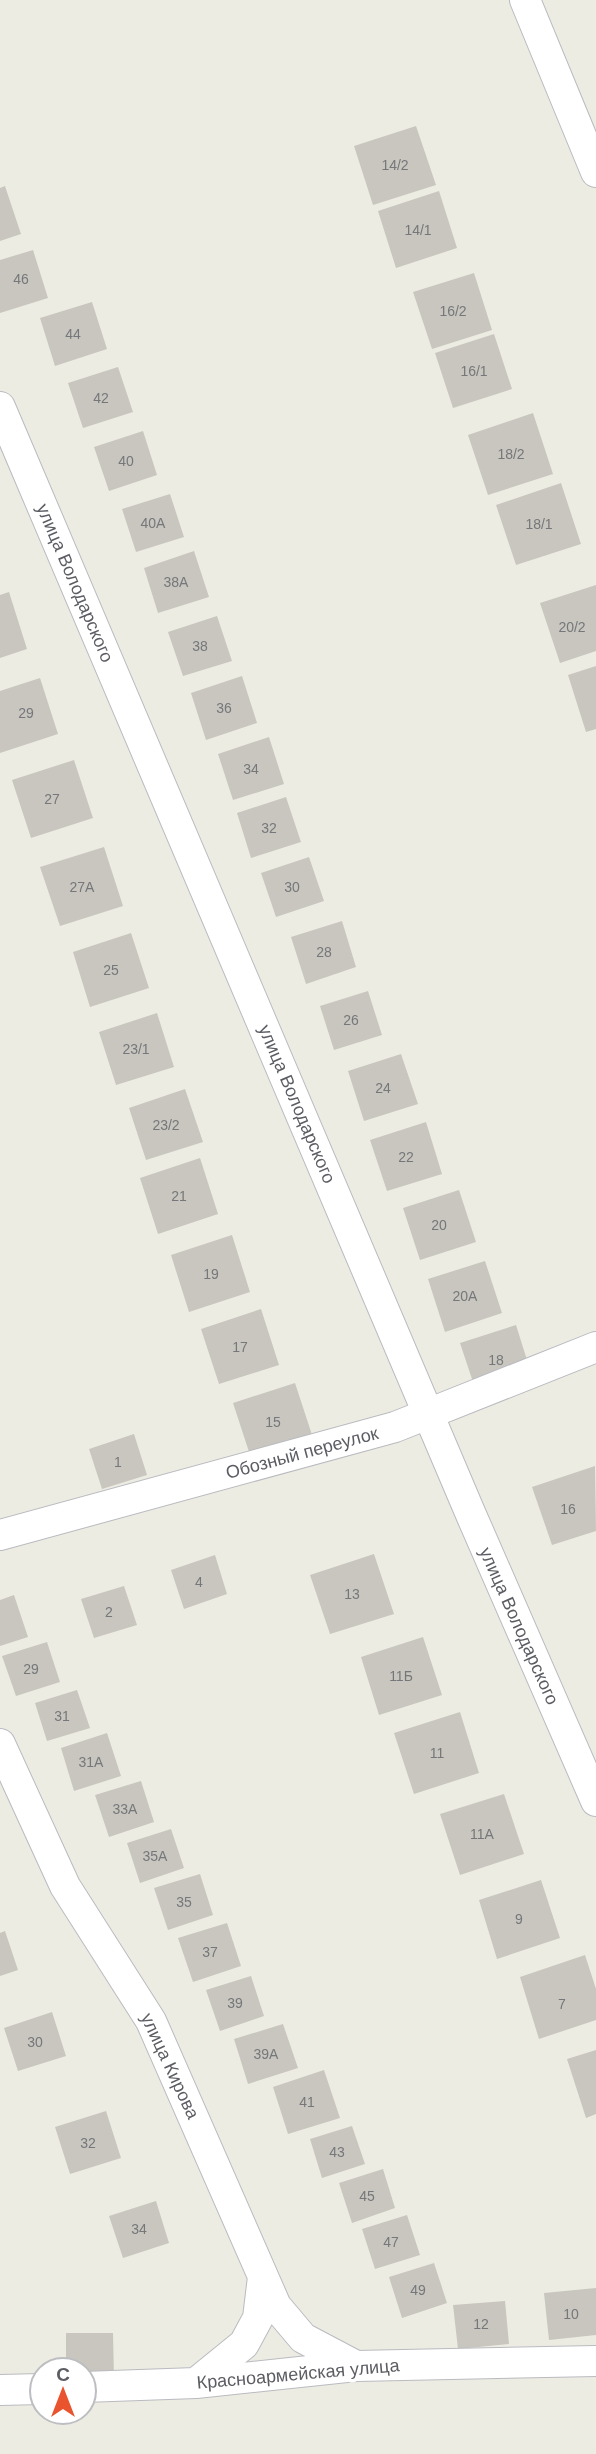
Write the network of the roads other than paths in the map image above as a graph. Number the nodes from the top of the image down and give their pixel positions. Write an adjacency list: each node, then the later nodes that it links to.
1 (525, 0): 2 (street)
2 (596, 172)
3 (0, 407): 5 (street, улица Володарского)
4 (596, 1347): 5 (street, Обозный переулок)
5 (429, 1413): 6 (street, Обозный переулок); 8 (street, улица Володарского)
6 (0, 1535)
7 (0, 1744): 9 (street, улица Кирова)
8 (596, 1801)
9 (264, 2275): 11 (street, улица Кирова); 12 (street)
10 (596, 2361): 11 (street, Красноармейская улица)
11 (356, 2367): 12 (street, Красноармейская улица)
12 (196, 2383): 13 (street, Красноармейская улица)
13 (98, 2386)
14 (28, 2389): 15 (street)
15 (0, 2390)

